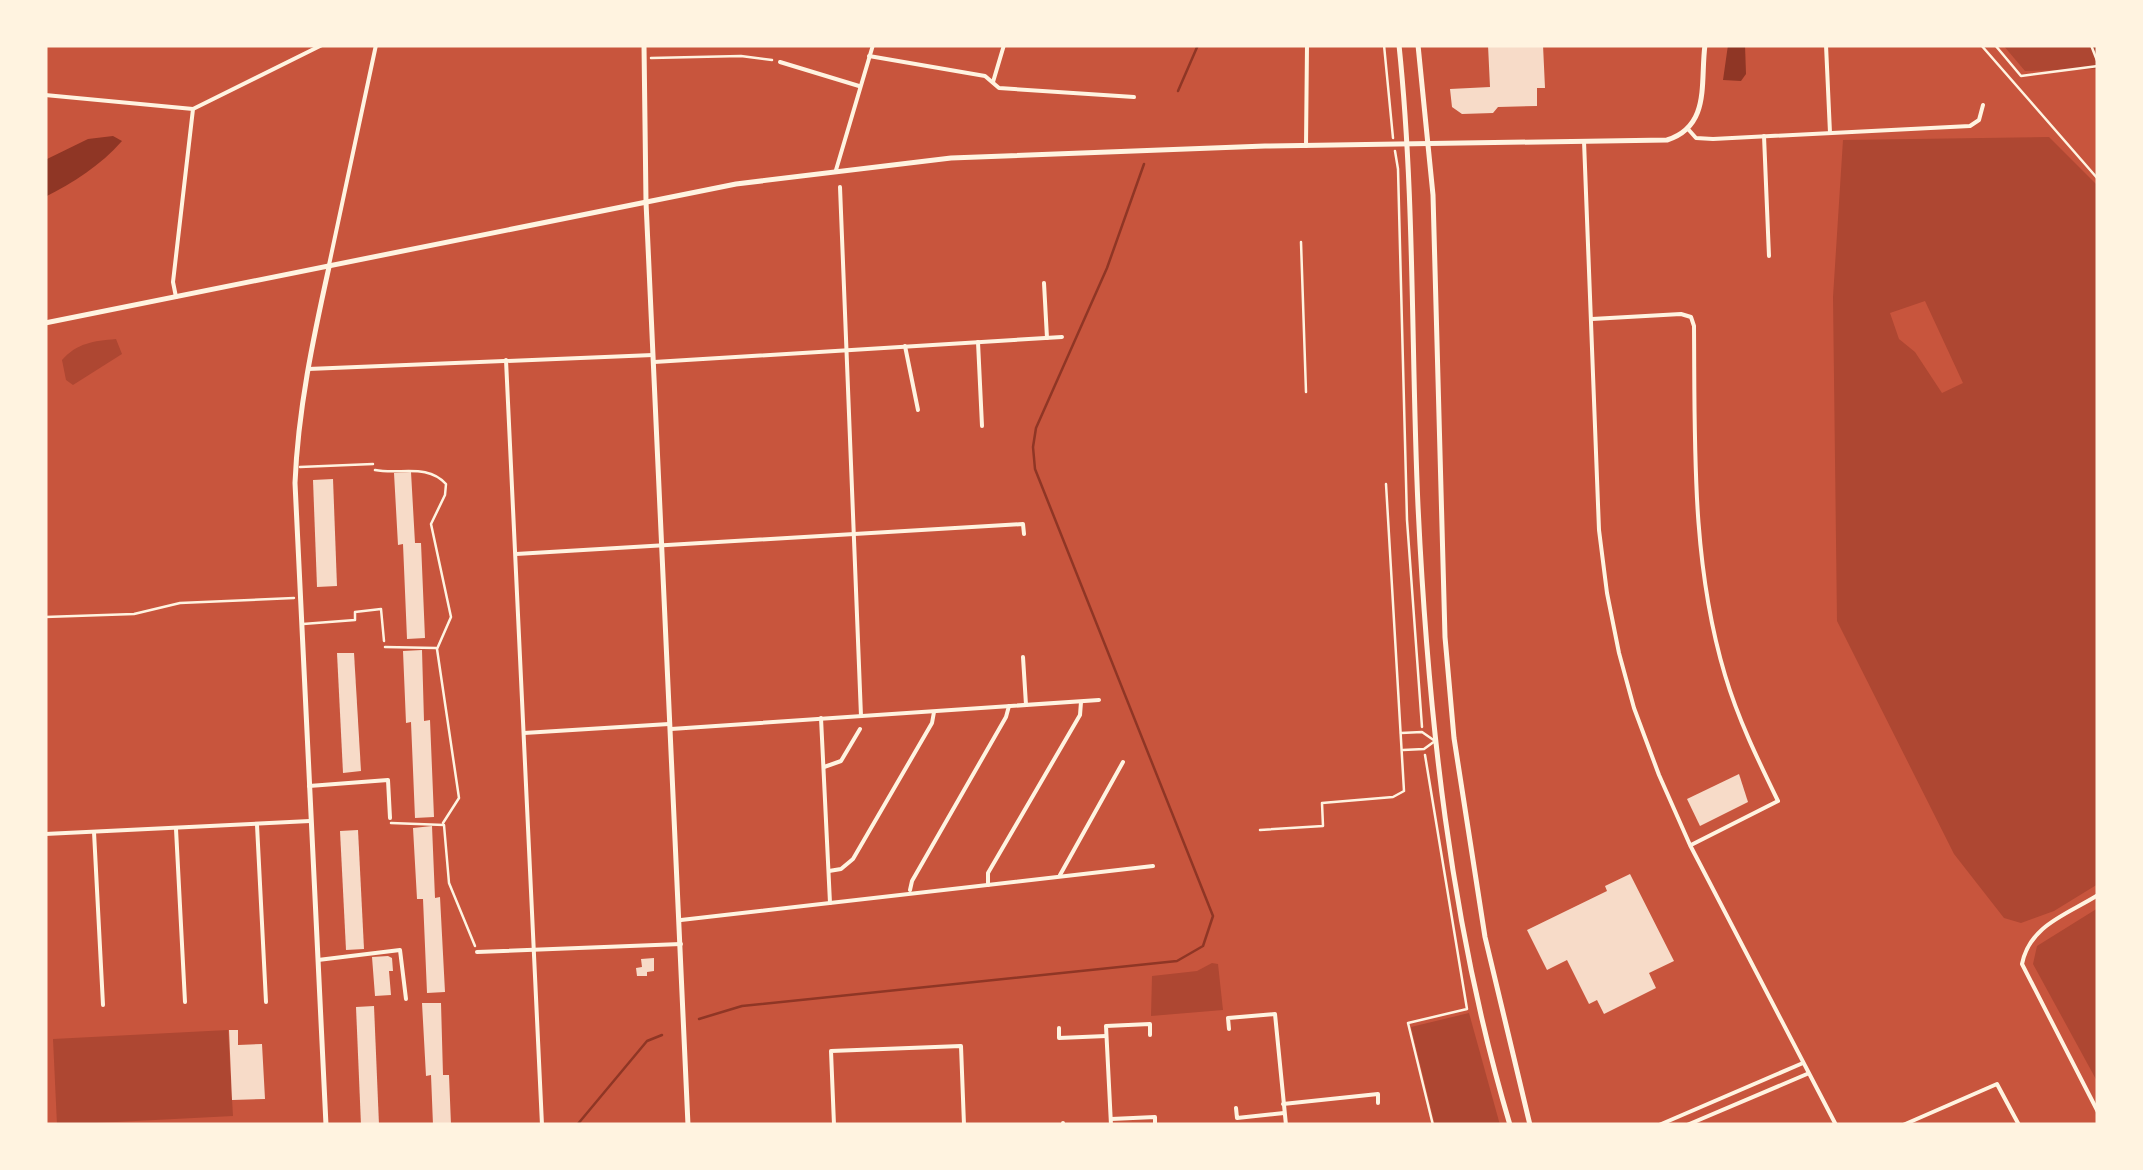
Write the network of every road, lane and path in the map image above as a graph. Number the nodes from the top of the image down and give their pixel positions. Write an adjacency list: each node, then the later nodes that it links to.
1 (305, 45): 15 (street)
2 (322, 45): 15 (street)
3 (376, 45): 39 (street)
4 (644, 45): 17 (street)
5 (872, 45): 16 (street)
6 (1004, 45): 20 (street)
7 (1306, 45): 32 (street)
8 (1399, 45): 31 (street)
9 (1418, 45): 30 (street)
10 (1705, 45): 26 (street)
11 (1826, 45): 27 (street)
12 (1981, 45): 34 (path)
13 (1995, 45): 19 (lane)
14 (2092, 45): 19 (lane)
15 (307, 52): 25 (street)
16 (869, 56): 20 (street); 21 (street)
17 (644, 58): 18 (path); 36 (street)
18 (780, 62): 21 (street)
19 (2098, 64)
20 (992, 82): 23 (street)
21 (859, 86): 33 (street)
22 (45, 96): 25 (street)
23 (1134, 97)
24 (1983, 105): 27 (street)
25 (193, 108): 41 (street)
26 (1688, 129): 28 (street); 29 (street)
27 (1830, 133): 28 (street)
28 (1764, 136): 38 (street)
29 (1584, 141): 30 (street); 42 (street)
30 (1428, 143): 31 (street); 131 (street)
31 (1408, 145): 32 (street); 79 (street)
32 (1306, 146): 33 (street)
33 (836, 170): 36 (street)
34 (2098, 178)
35 (840, 188): 48 (street)
36 (646, 202): 39 (street); 49 (street)
37 (1300, 242): 52 (lane)
38 (1769, 256)
39 (329, 267): 41 (street); 51 (street)
40 (1044, 283): 45 (street)
41 (176, 297): 43 (street)
42 (1592, 319): 92 (street); 92 (street)
43 (45, 323)
44 (1062, 337): 45 (street)
45 (1048, 338): 46 (street)
46 (978, 342): 47 (street); 54 (street)
47 (905, 346): 48 (street); 53 (street)
48 (846, 350): 49 (street); 59 (street)
49 (654, 358): 50 (street); 60 (street)
50 (506, 360): 51 (street); 61 (street)
51 (307, 369): 56 (street)
52 (1306, 392)
53 (918, 410)
54 (982, 426)
55 (373, 464): 56 (lane); 66 (path)
56 (296, 468): 62 (street)
57 (1386, 484): 78 (lane)
58 (1024, 534): 59 (street)
59 (854, 535): 60 (street); 73 (street)
60 (662, 546): 61 (street); 75 (street)
61 (516, 554): 77 (street)
62 (300, 597): 63 (path); 64 (street)
63 (45, 617)
64 (302, 624): 65 (lane); 83 (street)
65 (384, 642): 66 (path)
66 (437, 649): 86 (path)
67 (1023, 657): 70 (street)
68 (1099, 700): 69 (street)
69 (1080, 702): 70 (street); 96 (street)
70 (1026, 705): 71 (street)
71 (1009, 706): 72 (street); 97 (street)
72 (934, 712): 73 (street); 94 (street)
73 (861, 716): 74 (street)
74 (822, 718): 75 (street); 82 (street)
75 (671, 727): 77 (street); 100 (street)
76 (860, 729): 82 (street)
77 (524, 733): 102 (street)
78 (1400, 733): 79 (lane); 80 (lane)
79 (1435, 741): 80 (lane); 130 (street)
80 (1401, 750): 89 (lane)
81 (1124, 762): 95 (street)
82 (824, 766): 94 (street)
83 (309, 786): 84 (street); 85 (street)
84 (390, 818): 86 (path)
85 (310, 821): 87 (street); 104 (street)
86 (443, 824): 103 (path)
87 (257, 825): 88 (street); 107 (street)
88 (176, 829): 90 (street); 106 (street)
89 (1260, 830)
90 (94, 832): 91 (street); 108 (street)
91 (45, 834)
92 (1690, 845): 114 (street)
93 (1153, 866): 95 (street)
94 (829, 872): 99 (street)
95 (1060, 875): 96 (street)
96 (988, 885): 97 (street)
97 (910, 892): 99 (street)
98 (2098, 895): 119 (street)
99 (830, 903): 100 (street)
100 (680, 920): 101 (street)
101 (681, 944): 102 (street); 124 (street)
102 (534, 950): 103 (street); 123 (street)
103 (477, 952)
104 (318, 960): 105 (street); 122 (street)
105 (406, 1000)
106 (185, 1002)
107 (266, 1002)
108 (103, 1006)
109 (1408, 1024): 129 (path)
110 (1059, 1028): 113 (street)
111 (1229, 1028): 117 (street)
112 (1150, 1035): 113 (street)
113 (1106, 1036): 121 (street)
114 (1803, 1063): 115 (street); 132 (street)
115 (1808, 1073): 133 (street); 134 (street)
116 (1378, 1103): 117 (street)
117 (1284, 1104): 120 (street)
118 (1236, 1108): 120 (street)
119 (2098, 1112)
120 (1284, 1113): 128 (street)
121 (1111, 1122): 127 (street)
122 (326, 1125)
123 (542, 1125)
124 (688, 1125)
125 (834, 1125): 126 (street)
126 (964, 1125)
127 (1156, 1125)
128 (1286, 1125)
129 (1433, 1125)
130 (1510, 1125)
131 (1530, 1125)
132 (1659, 1125)
133 (1687, 1125)
134 (1836, 1125)
135 (1903, 1125): 136 (street)
136 (2019, 1125)

